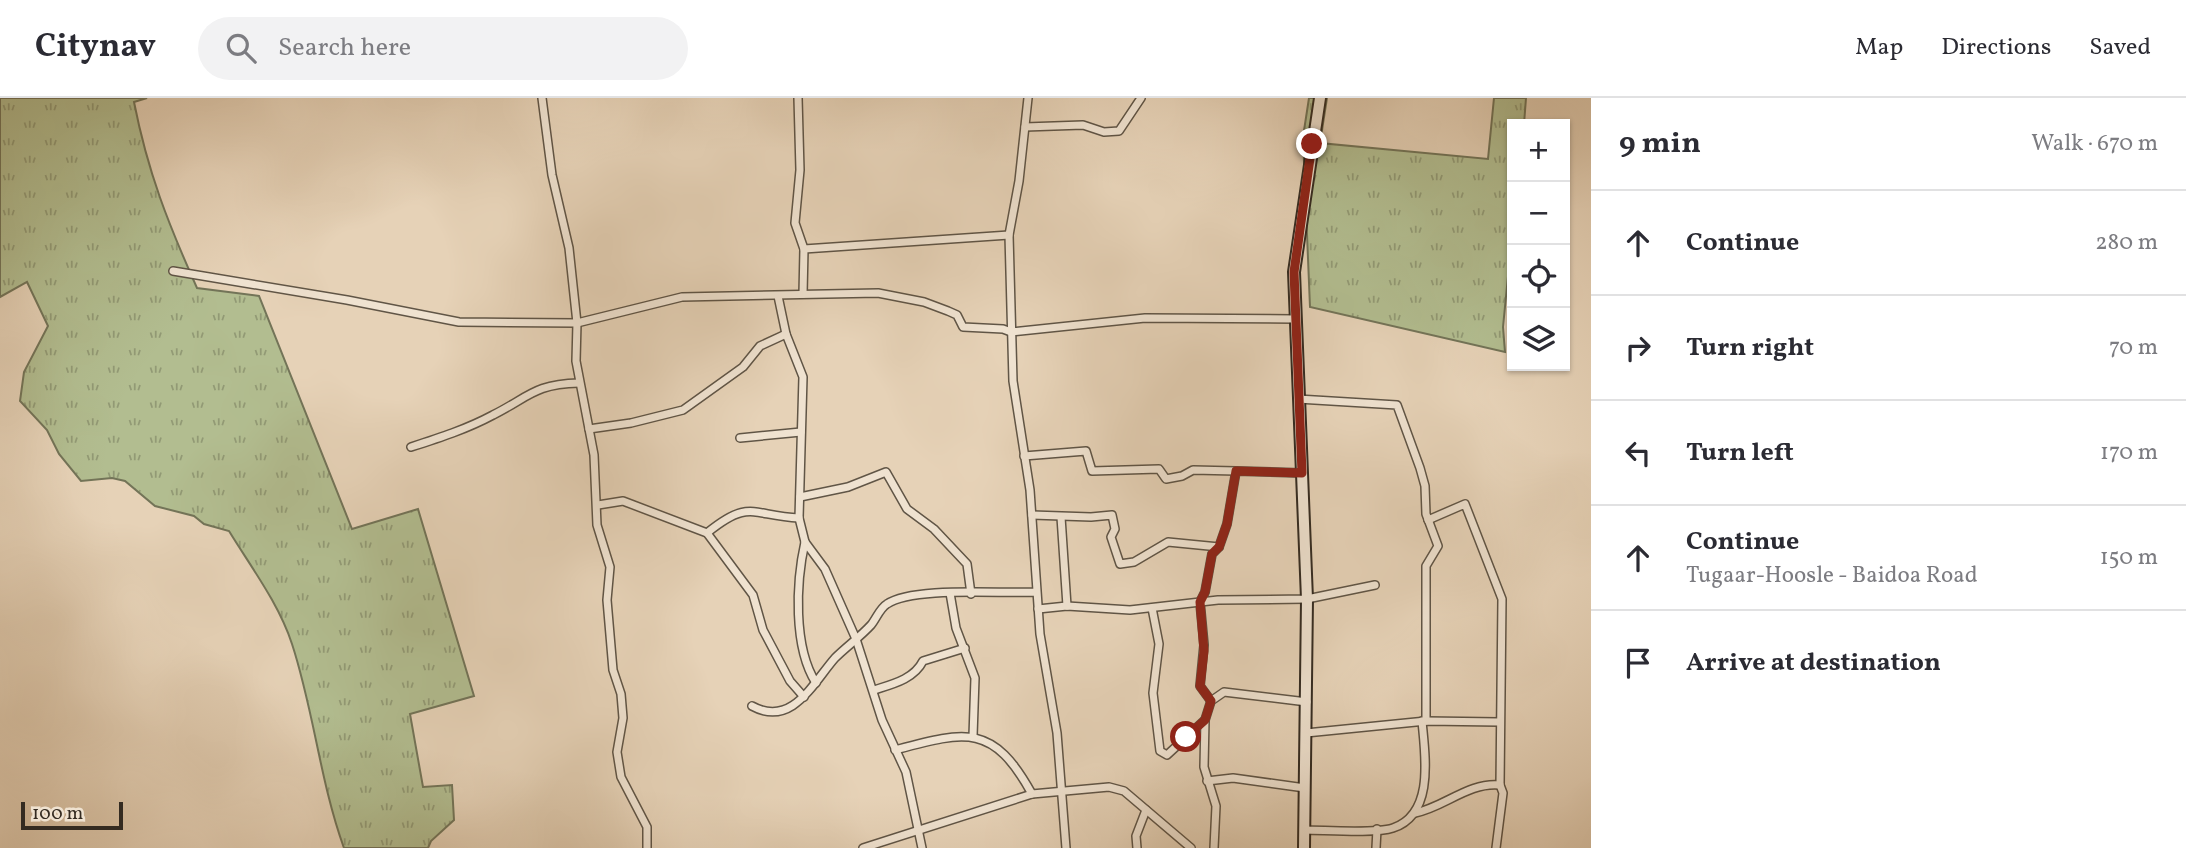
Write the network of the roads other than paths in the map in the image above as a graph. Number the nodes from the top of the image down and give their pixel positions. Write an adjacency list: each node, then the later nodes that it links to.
1 (542, 98): 13 (street)
2 (798, 98): 8 (street)
3 (1028, 98): 6 (street)
4 (1141, 98): 6 (street)
5 (1320, 98): 12 (main road)
6 (1026, 127): 7 (street)
7 (1009, 234): 8 (street); 14 (street)
8 (804, 249): 10 (street)
9 (173, 271): 13 (street)
10 (803, 294): 11 (street); 14 (street)
11 (778, 296): 13 (street); 15 (street)
12 (1294, 319): 14 (street); 17 (main road)
13 (576, 323): 16 (street)
14 (1011, 332): 22 (street)
15 (786, 334): 18 (street); 19 (street)
16 (579, 383): 18 (street); 21 (street)
17 (1298, 399): 24 (main road); 30 (street)
18 (589, 429): 26 (street)
19 (801, 432): 20 (street); 25 (street)
20 (740, 438)
21 (411, 447)
22 (1024, 456): 23 (street); 27 (street)
23 (1236, 471): 24 (street); 33 (street)
24 (1302, 473): 38 (main road)
25 (800, 497): 29 (street); 37 (street)
26 (598, 505): 31 (street); 67 (street)
27 (1032, 515): 28 (street); 35 (street)
28 (1061, 517): 33 (street); 40 (street)
29 (799, 519): 31 (street); 32 (street)
30 (1428, 520): 52 (street); 53 (street)
31 (708, 533): 47 (street)
32 (805, 542): 43 (street); 45 (street)
33 (1219, 547): 39 (street)
34 (1375, 585): 38 (street)
35 (1036, 592): 37 (street); 42 (street)
36 (950, 593): 37 (street); 43 (street); 44 (street)
37 (971, 594)
38 (1307, 599): 39 (street); 49 (main road)
39 (1200, 602): 41 (street); 48 (street)
40 (1068, 606): 41 (street); 42 (street)
41 (1153, 608): 51 (street)
42 (1038, 610): 60 (street)
43 (856, 639): 45 (street); 46 (street)
44 (965, 648): 46 (street); 55 (street)
45 (816, 683): 47 (street)
46 (874, 690): 56 (street)
47 (804, 697): 50 (street)
48 (1211, 701): 49 (street); 51 (street)
49 (1307, 702): 54 (main road)
50 (752, 706)
51 (1205, 720): 57 (street)
52 (1424, 721): 53 (street); 54 (street); 63 (street)
53 (1499, 722): 58 (street)
54 (1306, 733): 59 (main road)
55 (972, 736): 56 (street); 61 (street)
56 (895, 750): 64 (street)
57 (1207, 781): 59 (street); 73 (street)
58 (1500, 785): 63 (street); 76 (street)
59 (1305, 788): 66 (main road)
60 (1061, 792): 61 (street); 62 (street); 70 (street)
61 (1032, 794): 64 (street)
62 (1146, 810): 71 (street); 72 (street)
63 (1416, 813): 65 (street)
64 (919, 829): 68 (street); 69 (street)
65 (1377, 829): 66 (street); 75 (street)
66 (1304, 830): 74 (main road)
67 (647, 848)
68 (863, 848)
69 (922, 848)
70 (1066, 848)
71 (1137, 848)
72 (1191, 848)
73 (1214, 848)
74 (1304, 848)
75 (1376, 848)
76 (1496, 848)

